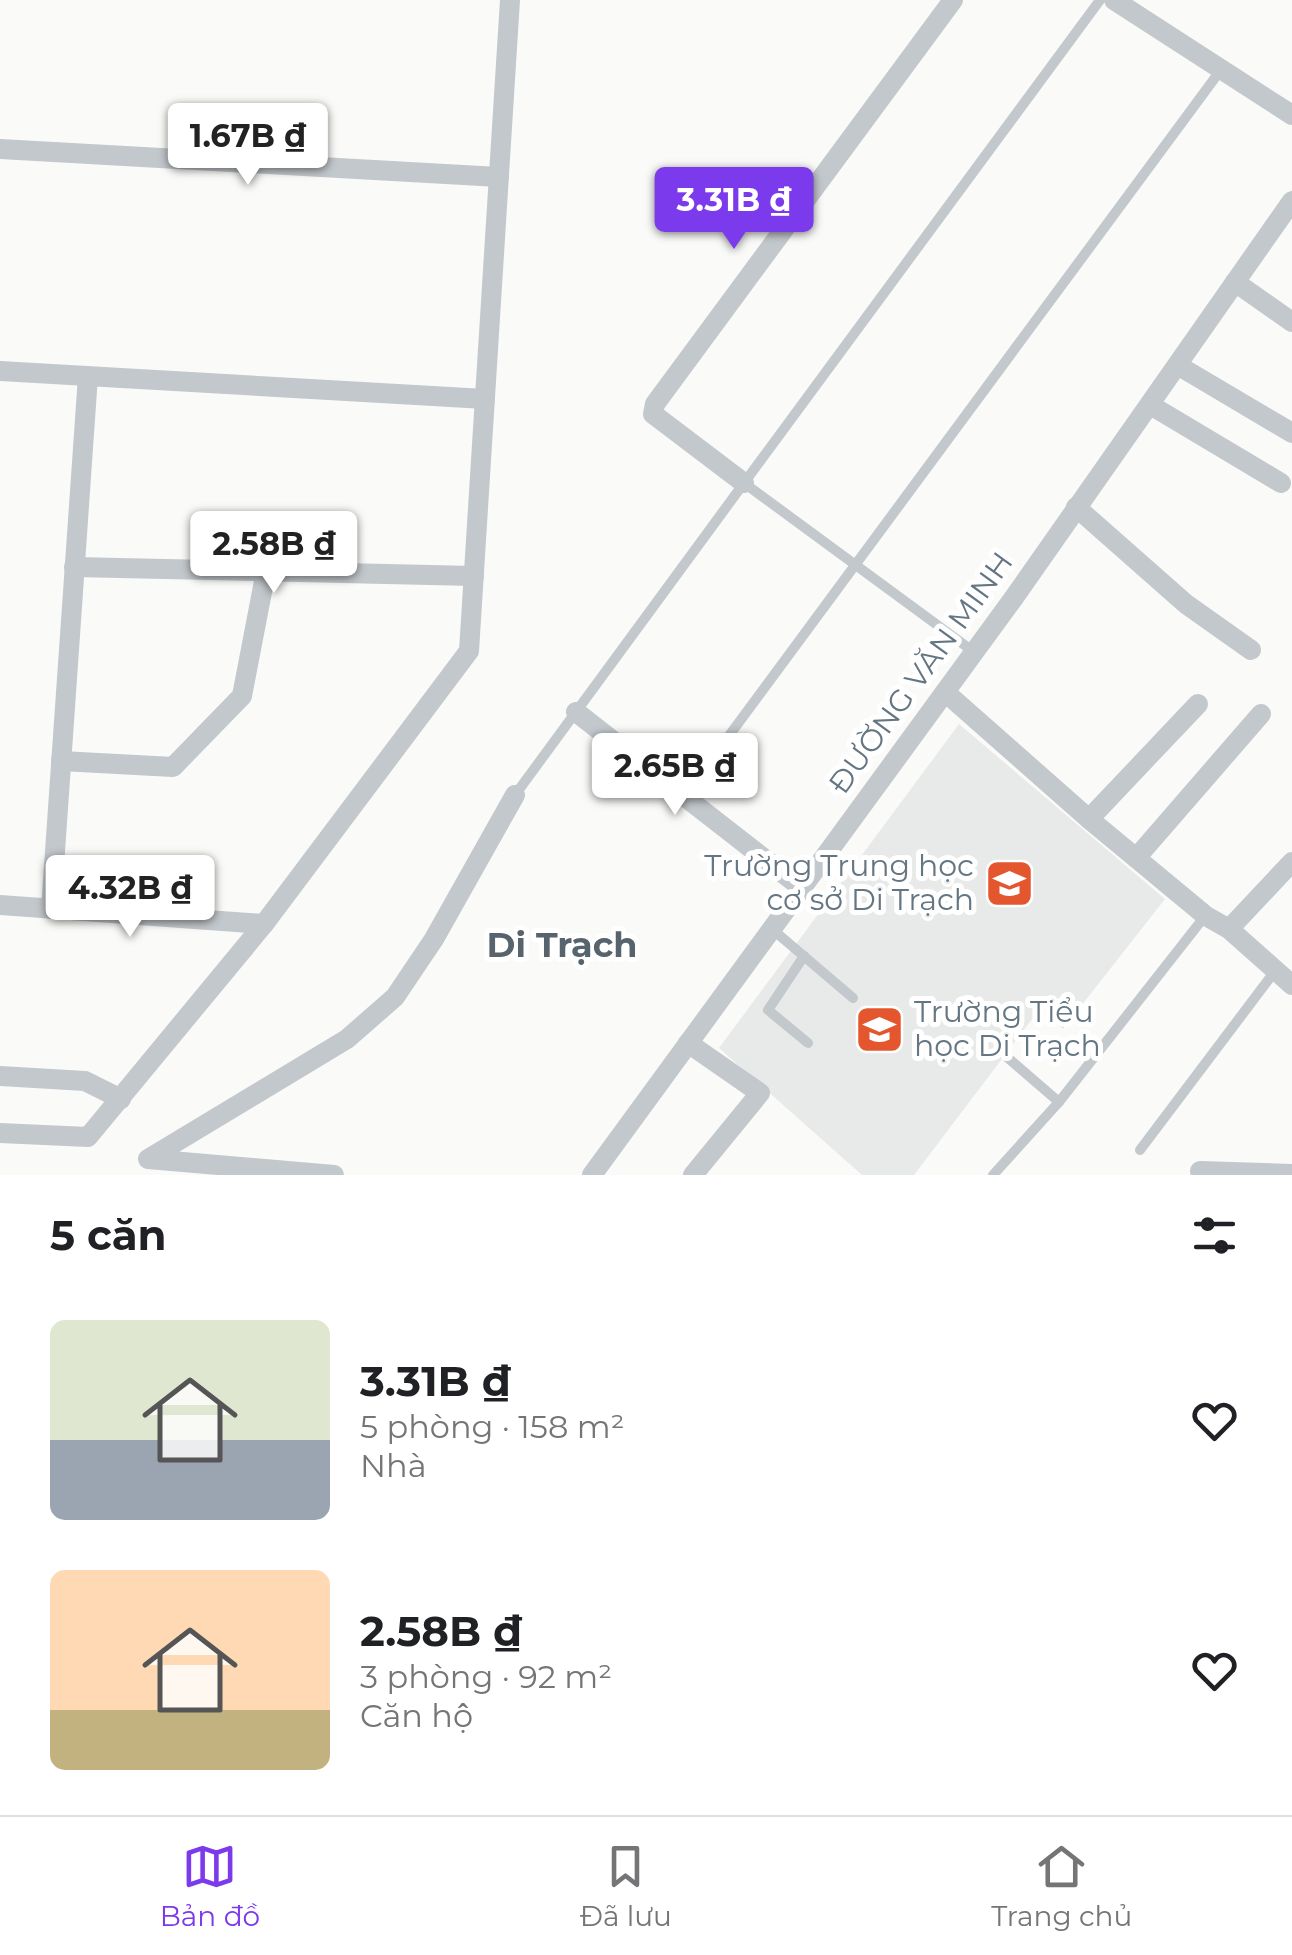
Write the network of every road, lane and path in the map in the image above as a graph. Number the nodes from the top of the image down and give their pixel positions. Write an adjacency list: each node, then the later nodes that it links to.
1 (510, 0): 8 (street)
2 (952, 0): 18 (street)
3 (1100, 0): 18 (lane)
4 (1114, 0): 5 (street)
5 (1220, 70): 6 (street); 21 (lane)
6 (1292, 115)
7 (0, 149): 8 (street)
8 (499, 177): 15 (street)
9 (1292, 201): 10 (street, ĐƯỜNG VĂN MINH)
10 (1235, 282): 11 (street); 12 (street, ĐƯỜNG VĂN MINH)
11 (1292, 322)
12 (1180, 366): 16 (street, ĐƯỜNG VĂN MINH); 17 (street)
13 (0, 371): 14 (street)
14 (88, 376): 15 (street); 22 (street)
15 (485, 398): 24 (street)
16 (1152, 406): 19 (street); 20 (street, ĐƯỜNG VĂN MINH)
17 (1292, 433)
18 (744, 483): 21 (lane); 29 (lane)
19 (1281, 483)
20 (1076, 508): 25 (street); 26 (street, ĐƯỜNG VĂN MINH)
21 (855, 564): 26 (lane); 32 (lane)
22 (74, 566): 23 (street); 31 (street)
23 (266, 571): 24 (street); 31 (street)
24 (474, 576): 41 (street)
25 (1251, 650)
26 (975, 652): 27 (street, ĐƯỜNG VĂN MINH)
27 (946, 692): 34 (street); 37 (street, ĐƯỜNG VĂN MINH)
28 (1198, 704): 34 (street)
29 (576, 712): 32 (street); 33 (lane)
30 (1261, 714): 35 (street)
31 (61, 761): 39 (street)
32 (686, 794): 37 (street)
33 (515, 795): 55 (street)
34 (1089, 818): 35 (street)
35 (1137, 857): 40 (street)
36 (1292, 862): 43 (street)
37 (802, 888): 42 (street, ĐƯỜNG VĂN MINH)
38 (0, 905): 39 (street)
39 (51, 909): 41 (street)
40 (1206, 916): 43 (street); 52 (lane)
41 (264, 924): 51 (street)
42 (772, 929): 44 (lane); 48 (street, ĐƯỜNG VĂN MINH)
43 (1229, 929): 45 (street)
44 (804, 956): 46 (lane); 47 (lane)
45 (1287, 981): 54 (lane)
46 (853, 998)
47 (808, 1043)
48 (688, 1044): 59 (street, ĐƯỜNG VĂN MINH); 60 (street)
49 (1001, 1052): 52 (lane)
50 (0, 1076): 51 (street)
51 (121, 1099): 53 (street)
52 (1060, 1102): 61 (lane)
53 (0, 1133)
54 (1140, 1150)
55 (147, 1167): 58 (street)
56 (1200, 1171): 57 (street)
57 (1292, 1174)
58 (334, 1175)
59 (592, 1175)
60 (693, 1175)
61 (993, 1175)

